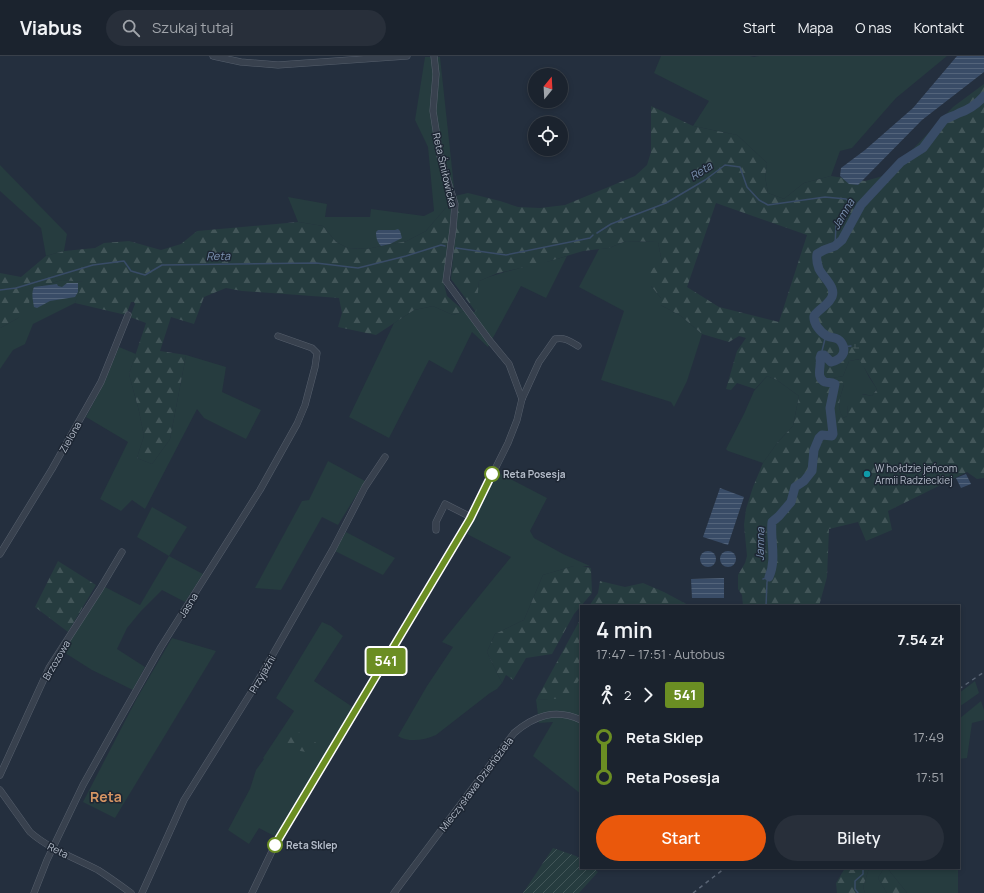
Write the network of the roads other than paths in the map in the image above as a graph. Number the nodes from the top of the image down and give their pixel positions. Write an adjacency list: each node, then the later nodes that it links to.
1 (214, 56): 2 (street)
2 (408, 56)
3 (434, 56): 7 (street, Reta Śmiłowicka)
4 (128, 315): 12 (street, Zielona)
5 (278, 336): 16 (street, Jasna)
6 (578, 346): 7 (street)
7 (522, 399): 9 (street)
8 (384, 457): 19 (street, Przyjaźni)
9 (471, 517): 10 (street); 20 (street)
10 (436, 530)
11 (122, 552): 14 (street, Brzozowa)
12 (0, 554)
13 (580, 720): 21 (street, Mieczysława Dzieńdziela)
14 (0, 775)
15 (0, 790): 16 (street, Reta)
16 (54, 847): 17 (street, Jasna); 18 (street, Reta)
17 (34, 893)
18 (131, 893)
19 (142, 893)
20 (252, 893)
21 (394, 893)

